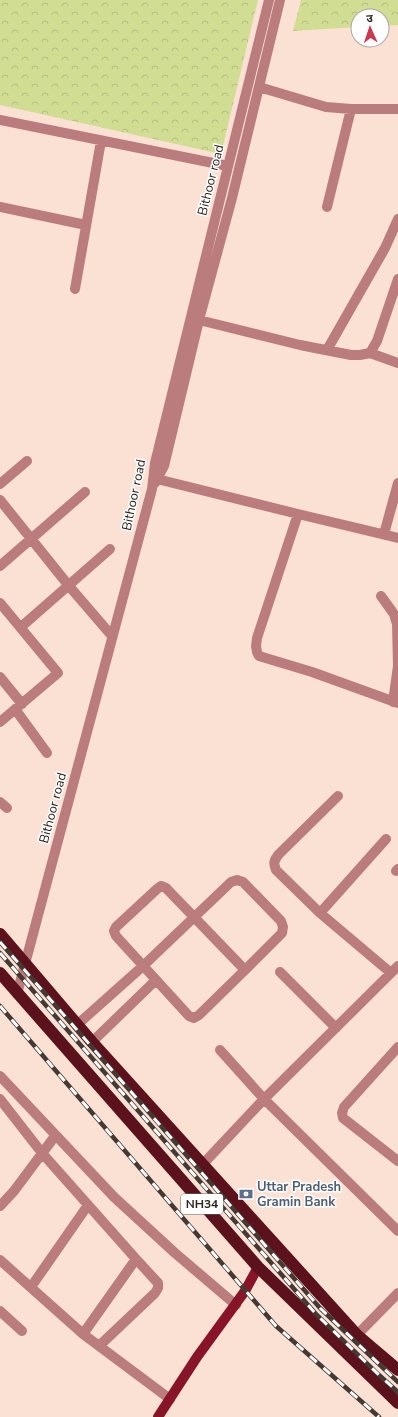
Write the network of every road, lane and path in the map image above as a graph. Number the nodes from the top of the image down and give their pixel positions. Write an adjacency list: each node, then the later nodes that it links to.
1 (269, 0): 8 (street, Bithoor road)
2 (280, 0): 3 (street)
3 (259, 87): 4 (street); 15 (street)
4 (351, 109): 5 (street); 10 (street)
5 (398, 109)
6 (0, 120): 7 (street)
7 (101, 141): 8 (street); 12 (street)
8 (228, 166): 23 (street, Bithoor road)
9 (0, 207): 12 (street)
10 (326, 208)
11 (398, 219): 16 (street)
12 (86, 225): 14 (street)
13 (398, 279): 17 (street)
14 (76, 289)
15 (199, 320): 16 (street); 20 (street)
16 (327, 350): 17 (street)
17 (370, 353): 18 (street)
18 (398, 363)
19 (27, 461): 22 (street)
20 (157, 479): 23 (street); 26 (street)
21 (398, 483): 27 (street)
22 (0, 484)
23 (152, 489): 36 (street, Bithoor road)
24 (86, 492): 28 (street)
25 (0, 500): 28 (street)
26 (298, 514): 27 (street); 38 (street)
27 (384, 534): 29 (street)
28 (31, 538): 31 (street); 32 (street)
29 (398, 538)
30 (110, 549): 32 (street)
31 (0, 566)
32 (69, 586): 35 (street); 36 (street)
33 (381, 596): 38 (street)
34 (0, 603): 35 (street)
35 (21, 627): 39 (street)
36 (112, 636): 47 (street, Bithoor road)
37 (0, 677): 39 (street)
38 (396, 703)
39 (18, 707): 40 (street); 41 (street)
40 (0, 722)
41 (47, 753)
42 (338, 796): 44 (street)
43 (386, 839): 44 (street)
44 (320, 913): 50 (street)
45 (193, 918): 48 (street); 48 (street); 49 (street); 49 (street)
46 (0, 934): 47 (highway, NH34)
47 (25, 963): 54 (street, Bithoor road); 55 (highway, NH34)
48 (143, 966): 53 (street); 55 (street)
49 (245, 970): 53 (street)
50 (394, 970): 56 (street)
51 (280, 972): 56 (street)
52 (0, 973): 54 (highway, NH34)
53 (156, 980): 57 (street)
54 (17, 994): 72 (highway, NH34)
55 (78, 1024): 57 (highway, NH34)
56 (336, 1028): 62 (street)
57 (92, 1042): 66 (highway, NH34)
58 (398, 1048): 65 (street)
59 (220, 1050): 62 (street)
60 (0, 1076): 63 (street)
61 (0, 1099): 64 (street)
62 (264, 1099): 66 (street); 69 (street)
63 (55, 1136): 64 (street); 75 (street)
64 (42, 1153): 67 (street); 68 (street)
65 (398, 1162)
66 (203, 1164): 79 (highway, NH34)
67 (88, 1204): 70 (street); 73 (street)
68 (0, 1206)
69 (398, 1231)
70 (136, 1259): 78 (street); 80 (street)
71 (0, 1260): 73 (street)
72 (258, 1267): 75 (main road); 83 (highway, NH34)
73 (31, 1287): 78 (street)
74 (398, 1293): 79 (street)
75 (236, 1304): 82 (main road)
76 (1, 1313): 77 (street)
77 (22, 1331)
78 (84, 1334): 80 (street)
79 (357, 1335): 81 (highway, NH34)
80 (99, 1346): 82 (street)
81 (398, 1370)
82 (170, 1399): 84 (main road)
83 (398, 1403)
84 (158, 1417)

